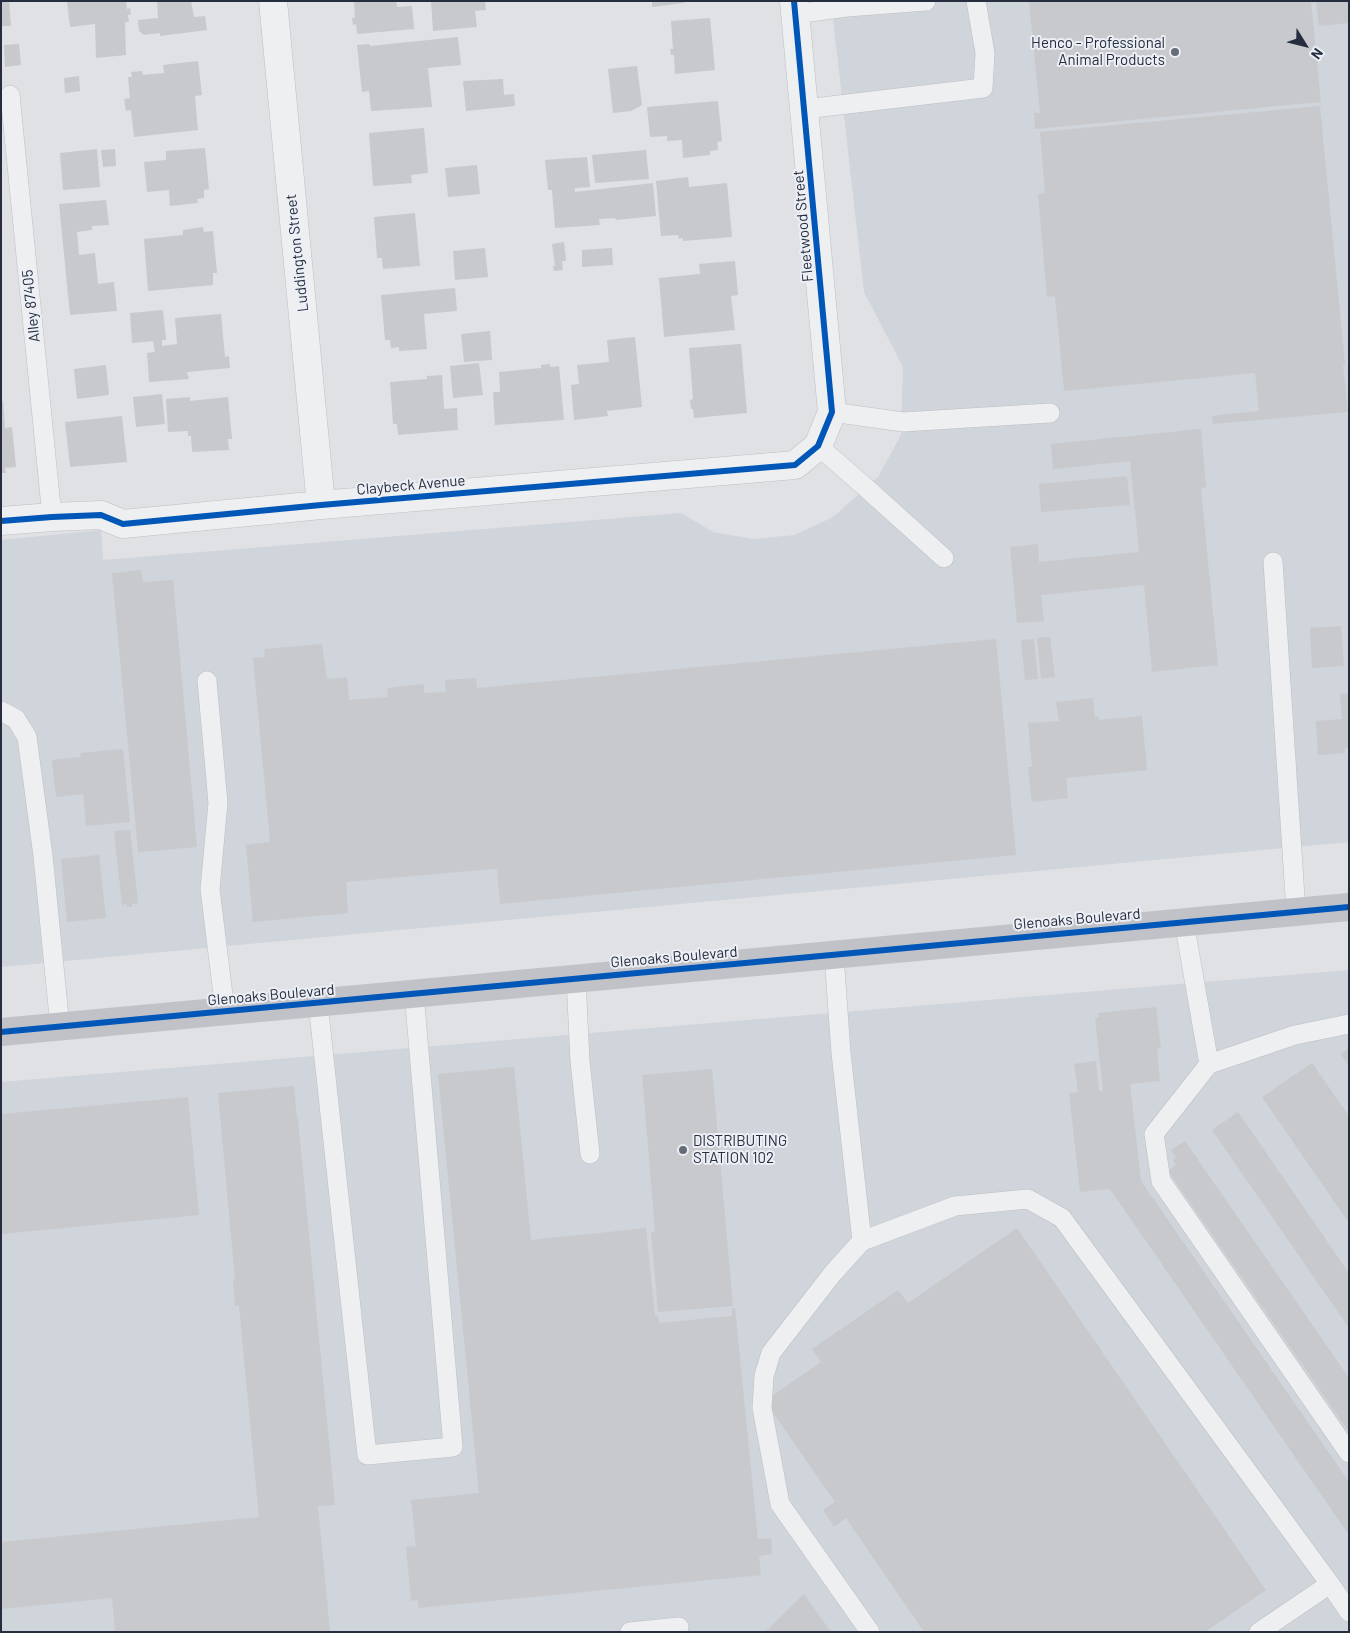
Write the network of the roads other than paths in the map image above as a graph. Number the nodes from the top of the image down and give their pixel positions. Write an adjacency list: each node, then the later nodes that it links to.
1 (273, 1): 10 (street, Luddington Street)
2 (926, 1): 4 (lane)
3 (976, 1): 6 (lane)
4 (795, 8): 6 (street, Fleetwood Street)
5 (10, 95): 11 (lane, Alley 87405)
6 (805, 109): 7 (street, Fleetwood Street)
7 (832, 412): 8 (lane); 9 (street, Fleetwood Street)
8 (1050, 413)
9 (818, 446): 10 (street, Claybeck Avenue); 13 (lane)
10 (322, 505): 11 (street, Claybeck Avenue)
11 (52, 517): 12 (street, Claybeck Avenue)
12 (1, 521)
13 (944, 558)
14 (1273, 562): 18 (lane)
15 (207, 681): 24 (lane)
16 (1, 711): 26 (lane)
17 (1349, 906): 18 (main road, Glenoaks Boulevard)
18 (1296, 912): 19 (main road, Glenoaks Boulevard)
19 (1184, 922): 20 (main road, Glenoaks Boulevard); 28 (lane)
20 (834, 955): 21 (main road, Glenoaks Boulevard); 30 (lane)
21 (576, 979): 22 (main road, Glenoaks Boulevard); 29 (lane)
22 (414, 993): 23 (main road, Glenoaks Boulevard); 23 (lane)
23 (318, 1003): 24 (main road, Glenoaks Boulevard)
24 (225, 1012): 26 (main road, Glenoaks Boulevard)
25 (1349, 1024): 28 (lane)
26 (60, 1027): 27 (main road, Glenoaks Boulevard)
27 (1, 1032)
28 (1209, 1064): 31 (lane)
29 (590, 1154)
30 (862, 1241): 32 (lane); 36 (lane)
31 (1349, 1454)
32 (1330, 1584): 33 (lane); 37 (lane)
33 (1349, 1612)
34 (630, 1632): 35 (lane)
35 (676, 1632)
36 (870, 1632)
37 (1259, 1632)

